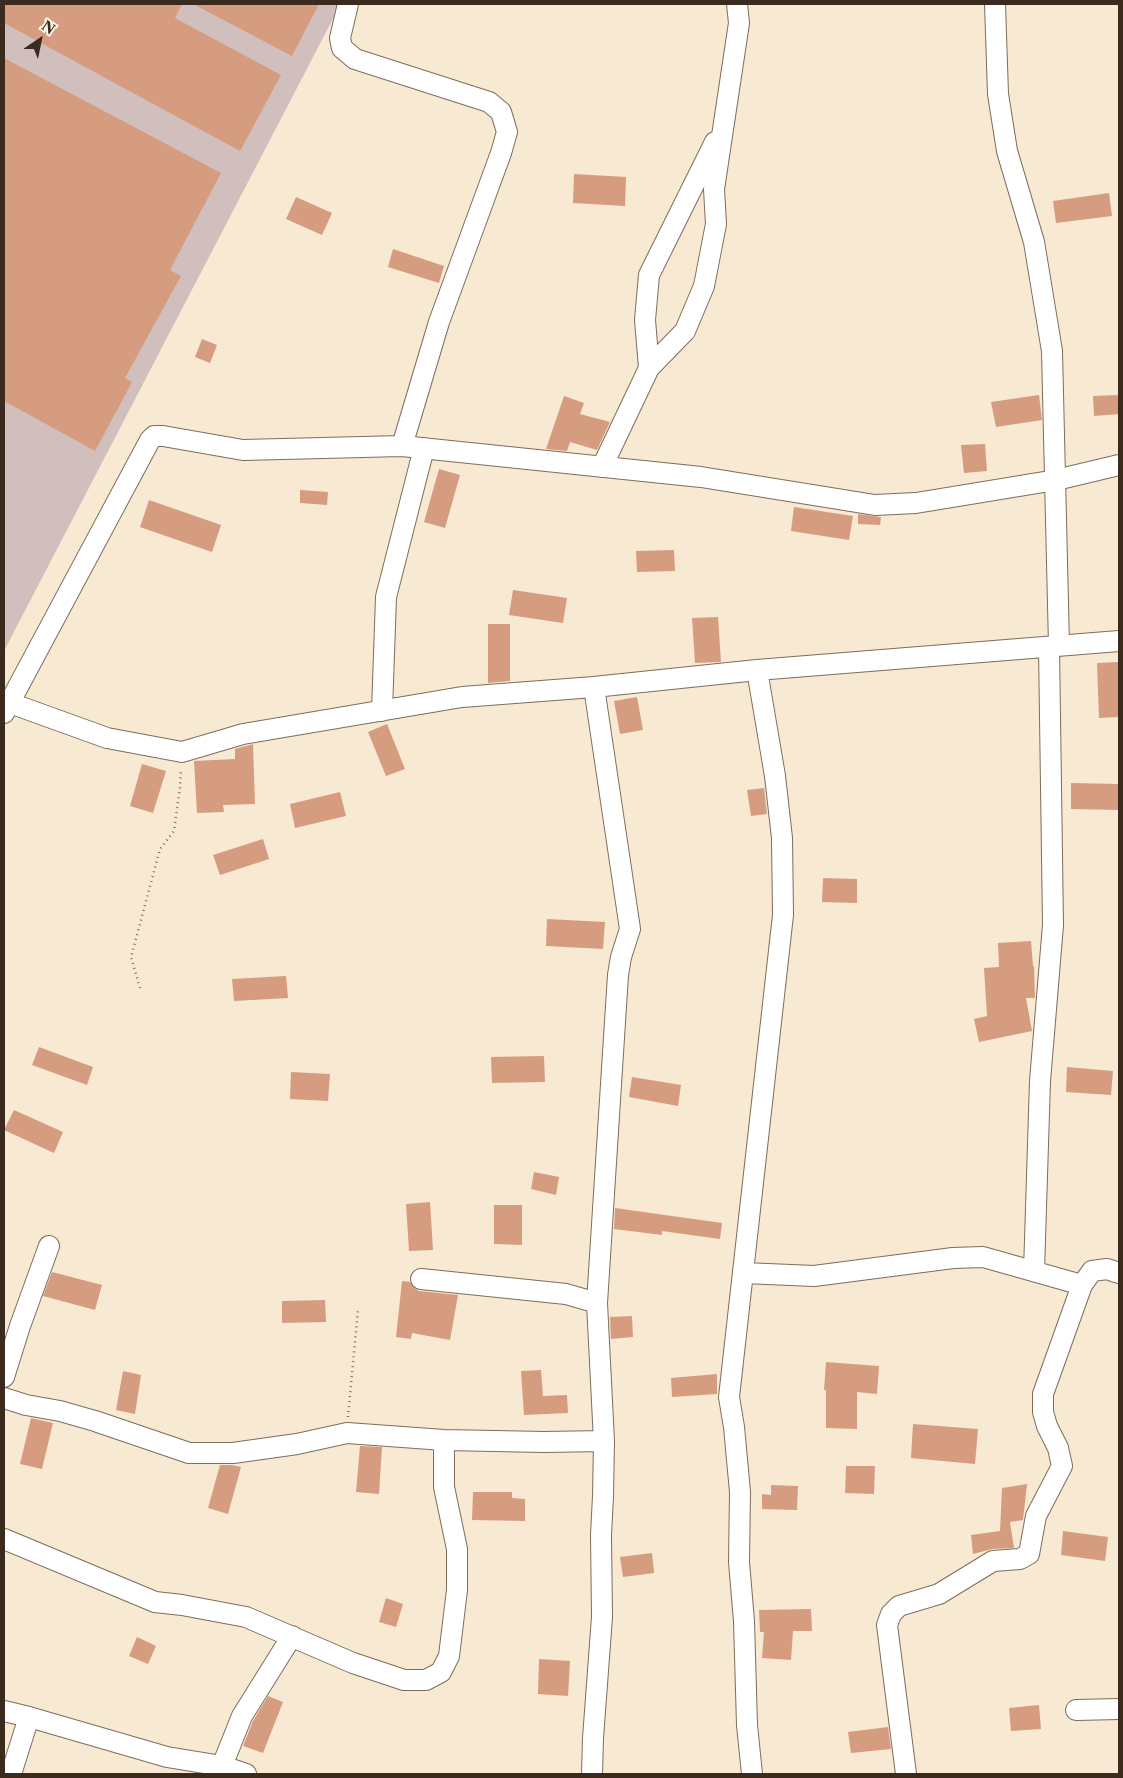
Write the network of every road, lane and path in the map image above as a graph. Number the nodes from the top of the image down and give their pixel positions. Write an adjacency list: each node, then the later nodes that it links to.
1 (348, 4): 6 (street)
2 (737, 4): 4 (street)
3 (995, 4): 10 (street)
4 (723, 125): 5 (street); 5 (street)
5 (649, 368): 9 (street)
6 (402, 446): 7 (street); 15 (street)
7 (424, 448): 9 (street); 16 (street)
8 (1119, 465): 10 (street)
9 (602, 468): 10 (street)
10 (1056, 480): 12 (street)
11 (1119, 641): 12 (street)
12 (1054, 647): 13 (street); 20 (street)
13 (758, 670): 14 (street); 21 (street)
14 (594, 687): 16 (street); 25 (street)
15 (7, 708): 17 (street)
16 (382, 710): 17 (street)
17 (182, 752): 18 (path)
18 (140, 988)
19 (49, 1246): 27 (street)
20 (1034, 1270): 21 (street); 24 (street)
21 (744, 1273): 42 (street)
22 (1119, 1273): 24 (street)
23 (421, 1279): 25 (street)
24 (1082, 1285): 43 (street)
25 (597, 1302): 31 (street)
26 (358, 1308): 29 (path)
27 (4, 1377)
28 (4, 1398): 29 (street)
29 (347, 1433): 30 (street)
30 (444, 1440): 31 (street); 33 (street)
31 (604, 1440): 41 (street)
32 (4, 1540): 33 (street)
33 (292, 1636): 38 (street)
34 (1076, 1710): 35 (street)
35 (1119, 1710)
36 (4, 1711): 37 (street)
37 (29, 1717): 38 (street); 39 (street)
38 (222, 1766): 40 (street)
39 (11, 1774)
40 (246, 1774)
41 (592, 1774)
42 (752, 1774)
43 (906, 1774)

